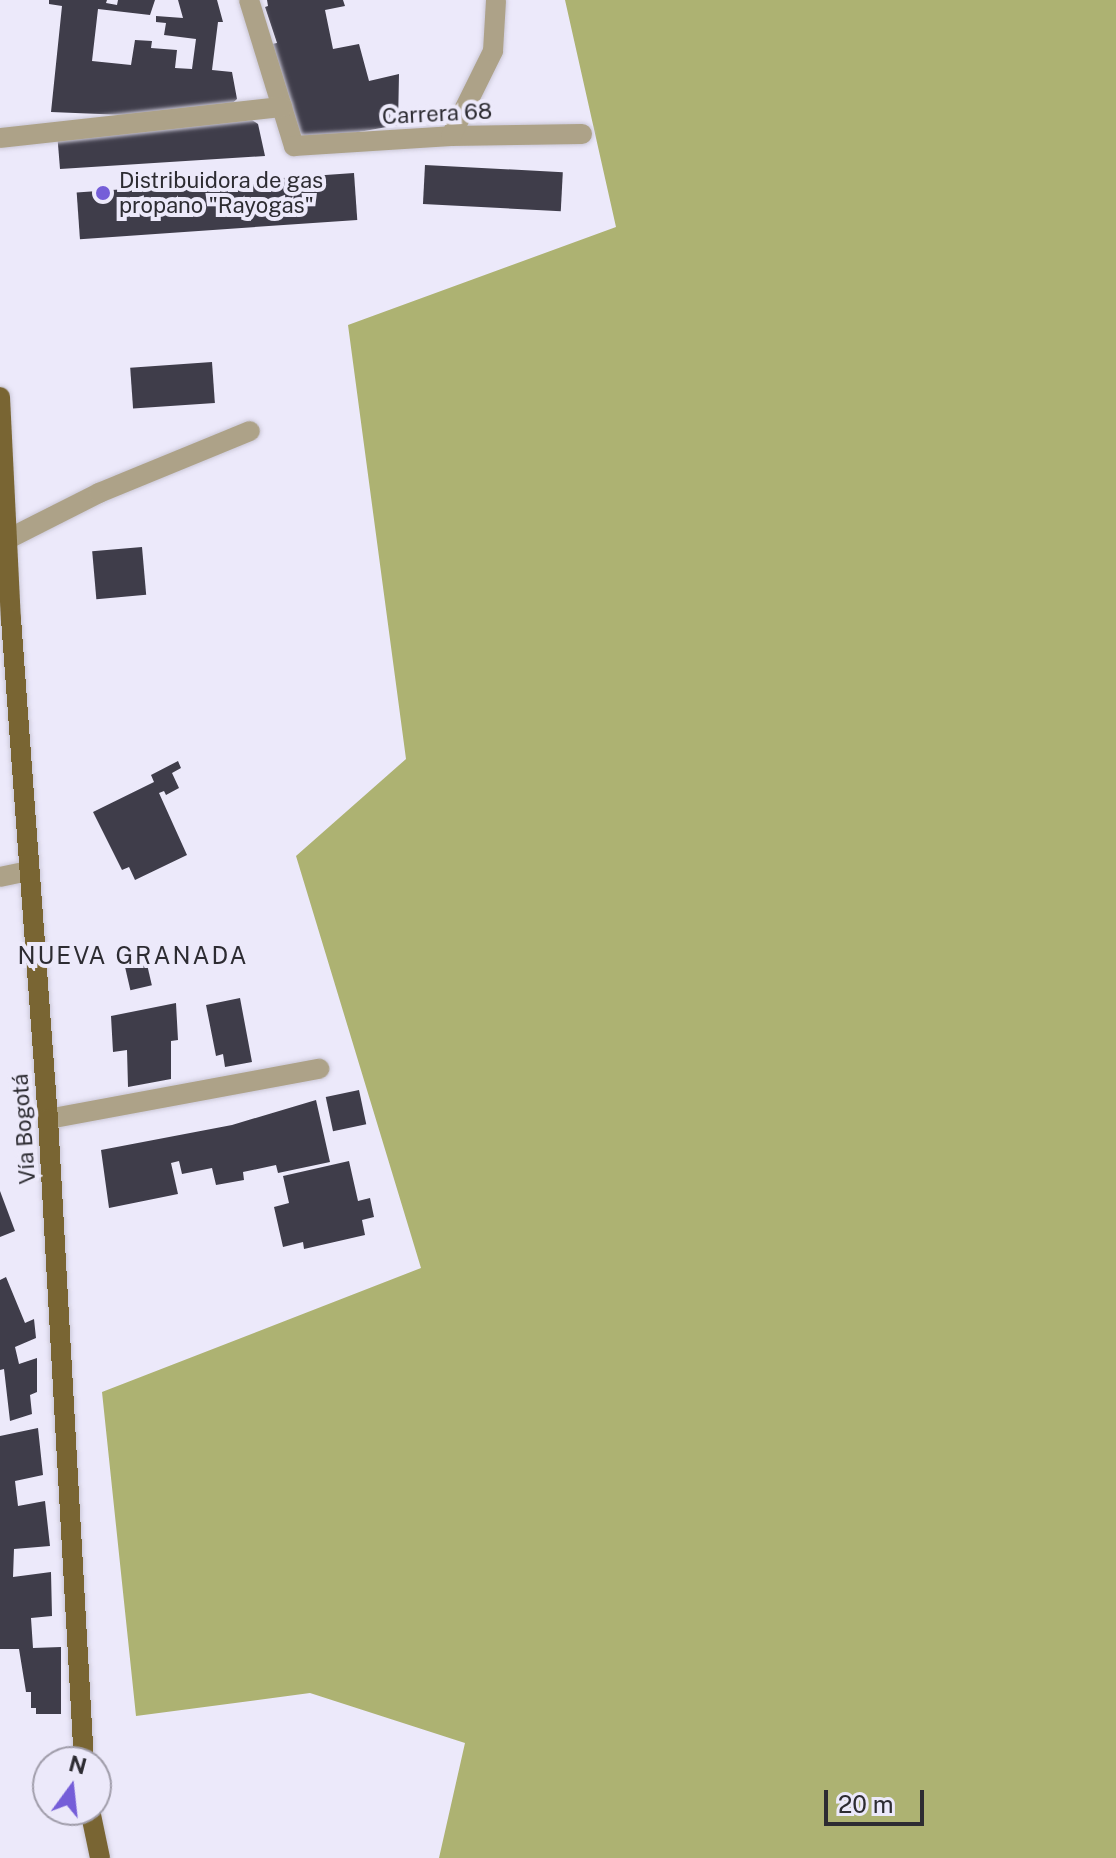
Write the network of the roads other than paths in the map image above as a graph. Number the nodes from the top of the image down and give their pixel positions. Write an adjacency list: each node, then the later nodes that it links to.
1 (249, 0): 3 (street)
2 (496, 1): 5 (street)
3 (282, 107): 5 (street, Carrera 68); 6 (street)
4 (582, 134): 5 (street, Carrera 68)
5 (451, 136)
6 (0, 138)
7 (0, 397): 9 (main road, Vía Bogotá)
8 (250, 431): 9 (street)
9 (10, 538): 10 (main road, Vía Bogotá)
10 (6, 621): 11 (main road, Vía Bogotá)
11 (29, 871): 12 (street); 14 (main road, Vía Bogotá)
12 (0, 877)
13 (319, 1069): 14 (street)
14 (48, 1119): 15 (main road, Vía Bogotá)
15 (83, 1746)
16 (93, 1826): 17 (main road)
17 (100, 1858)

